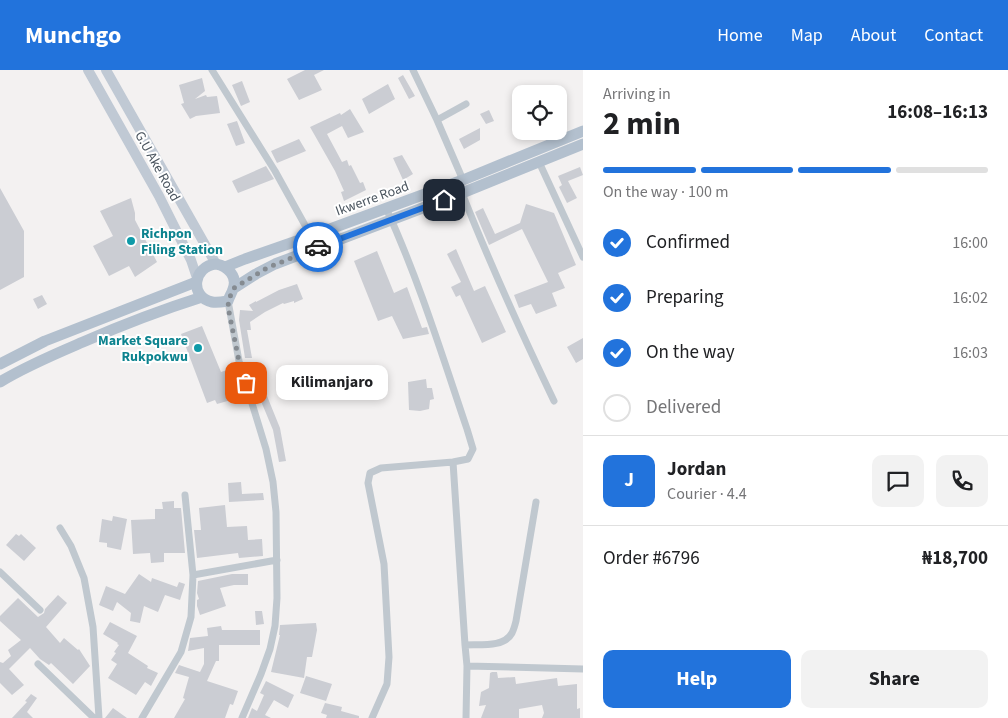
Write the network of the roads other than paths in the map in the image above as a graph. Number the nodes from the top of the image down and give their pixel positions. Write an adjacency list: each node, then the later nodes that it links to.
1 (88, 70): 17 (main road, G.U Ake Road)
2 (106, 70): 16 (main road)
3 (212, 70): 14 (street)
4 (413, 70): 6 (street)
5 (466, 104): 6 (street)
6 (437, 120): 10 (street)
7 (583, 131): 10 (main road, Ikwerre Road)
8 (583, 144): 9 (main road)
9 (539, 162): 11 (main road); 15 (street)
10 (463, 180): 12 (main road, Ikwerre Road)
11 (462, 193): 13 (main road); 23 (street)
12 (386, 208): 13 (street); 14 (main road, Ikwerre Road)
13 (391, 219): 18 (main road); 24 (street)
14 (311, 236): 16 (main road, Ikwerre Road)
15 (583, 258)
16 (221, 266): 17 (main road); 18 (main road)
17 (197, 280): 19 (main road); 21 (main road)
18 (234, 288): 20 (main road)
19 (202, 297): 20 (main road); 22 (main road)
20 (228, 301): 28 (street)
21 (0, 364)
22 (0, 382)
23 (554, 400)
24 (453, 462): 32 (street); 40 (street)
25 (185, 496): 30 (street)
26 (536, 502): 32 (street)
27 (60, 528): 37 (street)
28 (277, 560): 30 (street); 39 (street)
29 (0, 572): 31 (street)
30 (193, 574): 38 (street)
31 (40, 610)
32 (464, 645): 34 (street)
33 (38, 664): 36 (street)
34 (467, 666): 35 (street); 41 (street)
35 (583, 669)
36 (94, 718)
37 (100, 718)
38 (142, 718)
39 (242, 718)
40 (372, 718)
41 (466, 718)

